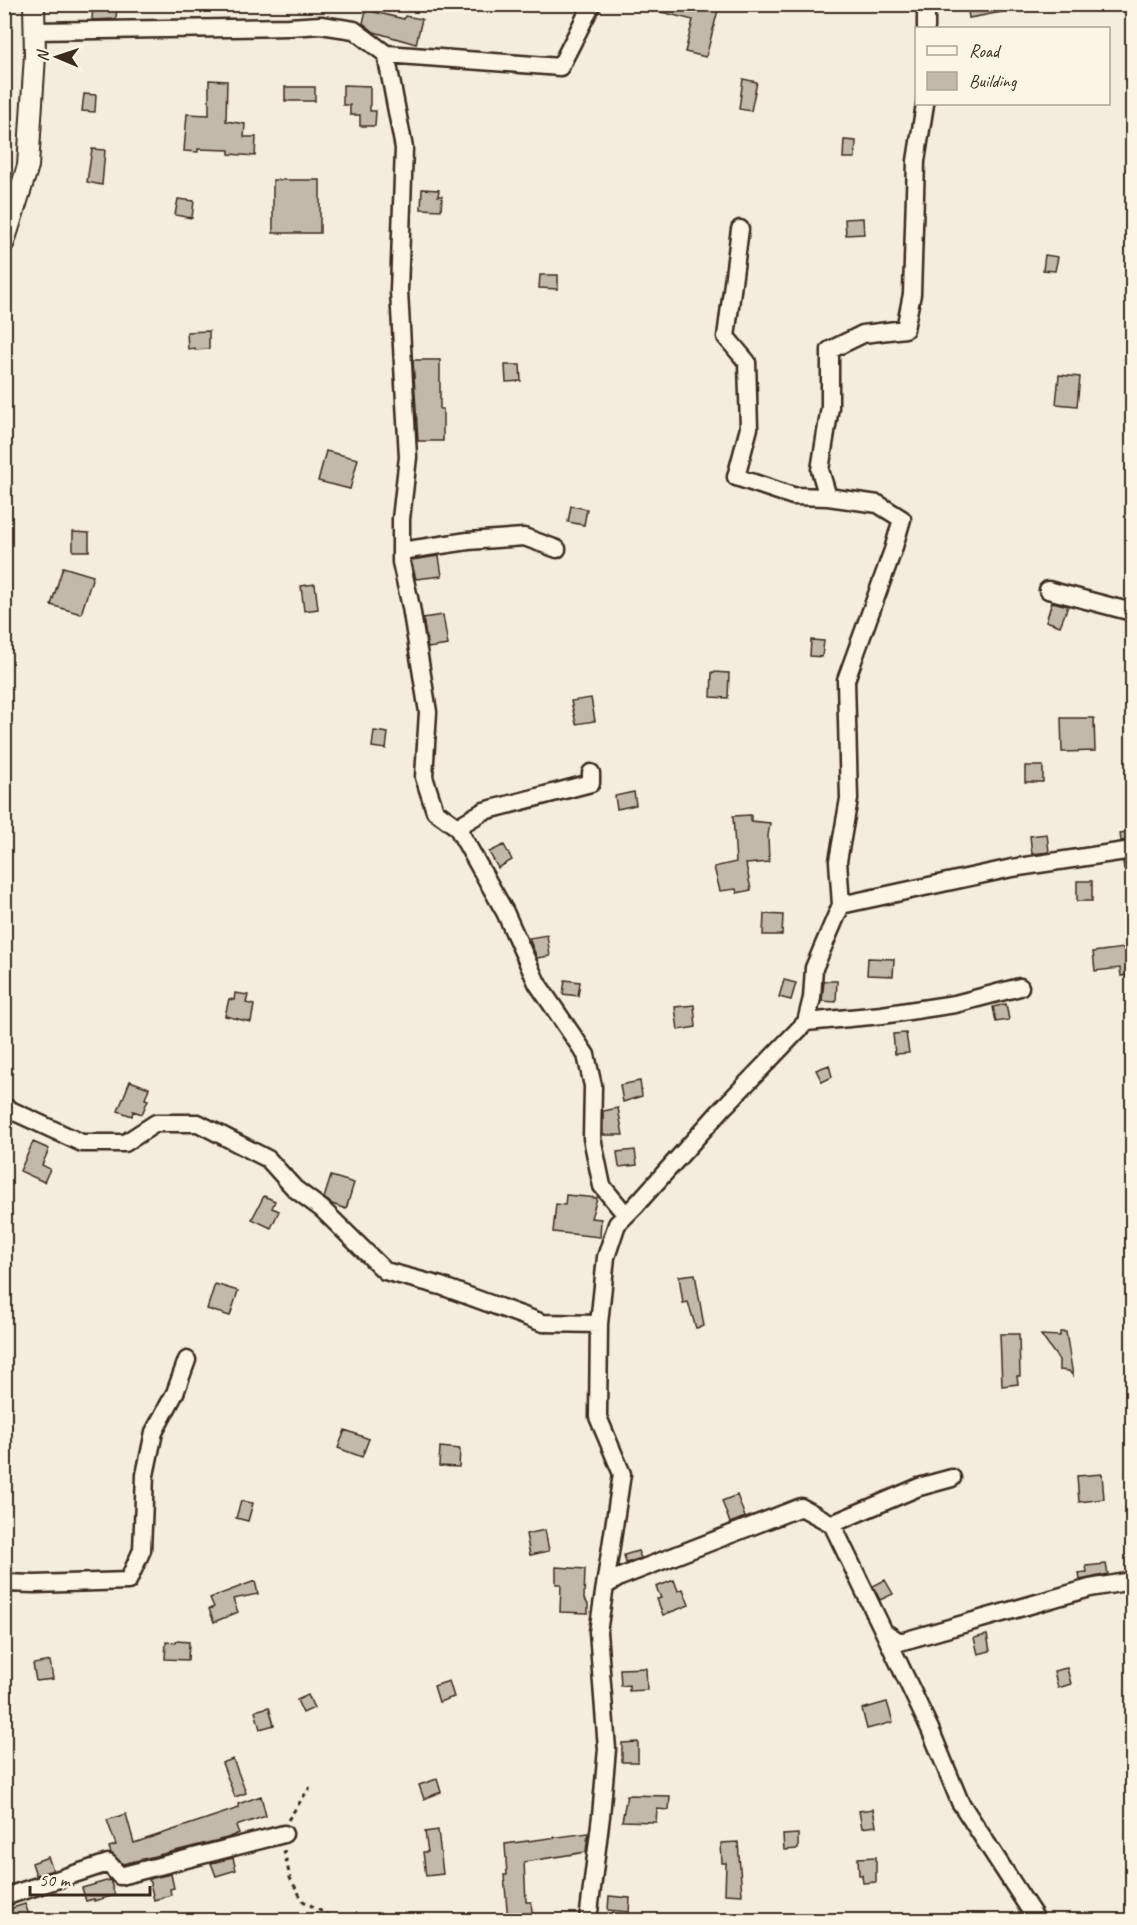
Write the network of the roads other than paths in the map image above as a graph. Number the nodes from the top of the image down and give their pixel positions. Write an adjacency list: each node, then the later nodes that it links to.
1 (33, 4): 5 (street)
2 (592, 4): 6 (street)
3 (926, 4): 4 (street)
4 (926, 27)
5 (34, 31): 6 (street); 9 (street)
6 (386, 54): 12 (street)
7 (925, 105): 10 (street)
8 (740, 229): 10 (street)
9 (4, 242)
10 (828, 497): 18 (street)
11 (557, 549): 12 (street)
12 (401, 551): 16 (street)
13 (1048, 590): 14 (street)
14 (1132, 612)
15 (591, 773): 16 (street)
16 (457, 827): 22 (street)
17 (1132, 850): 18 (street)
18 (841, 905): 20 (street)
19 (1020, 987): 20 (street)
20 (806, 1022): 22 (street)
21 (4, 1107): 23 (street)
22 (626, 1215): 23 (street)
23 (600, 1324): 29 (street)
24 (187, 1360): 28 (street)
25 (952, 1478): 26 (street)
26 (832, 1524): 29 (street); 30 (street)
27 (1132, 1581): 30 (street)
28 (4, 1583)
29 (605, 1586): 33 (street)
30 (884, 1632): 34 (street)
31 (284, 1834): 32 (street)
32 (4, 1897)
33 (588, 1920)
34 (1033, 1920)

